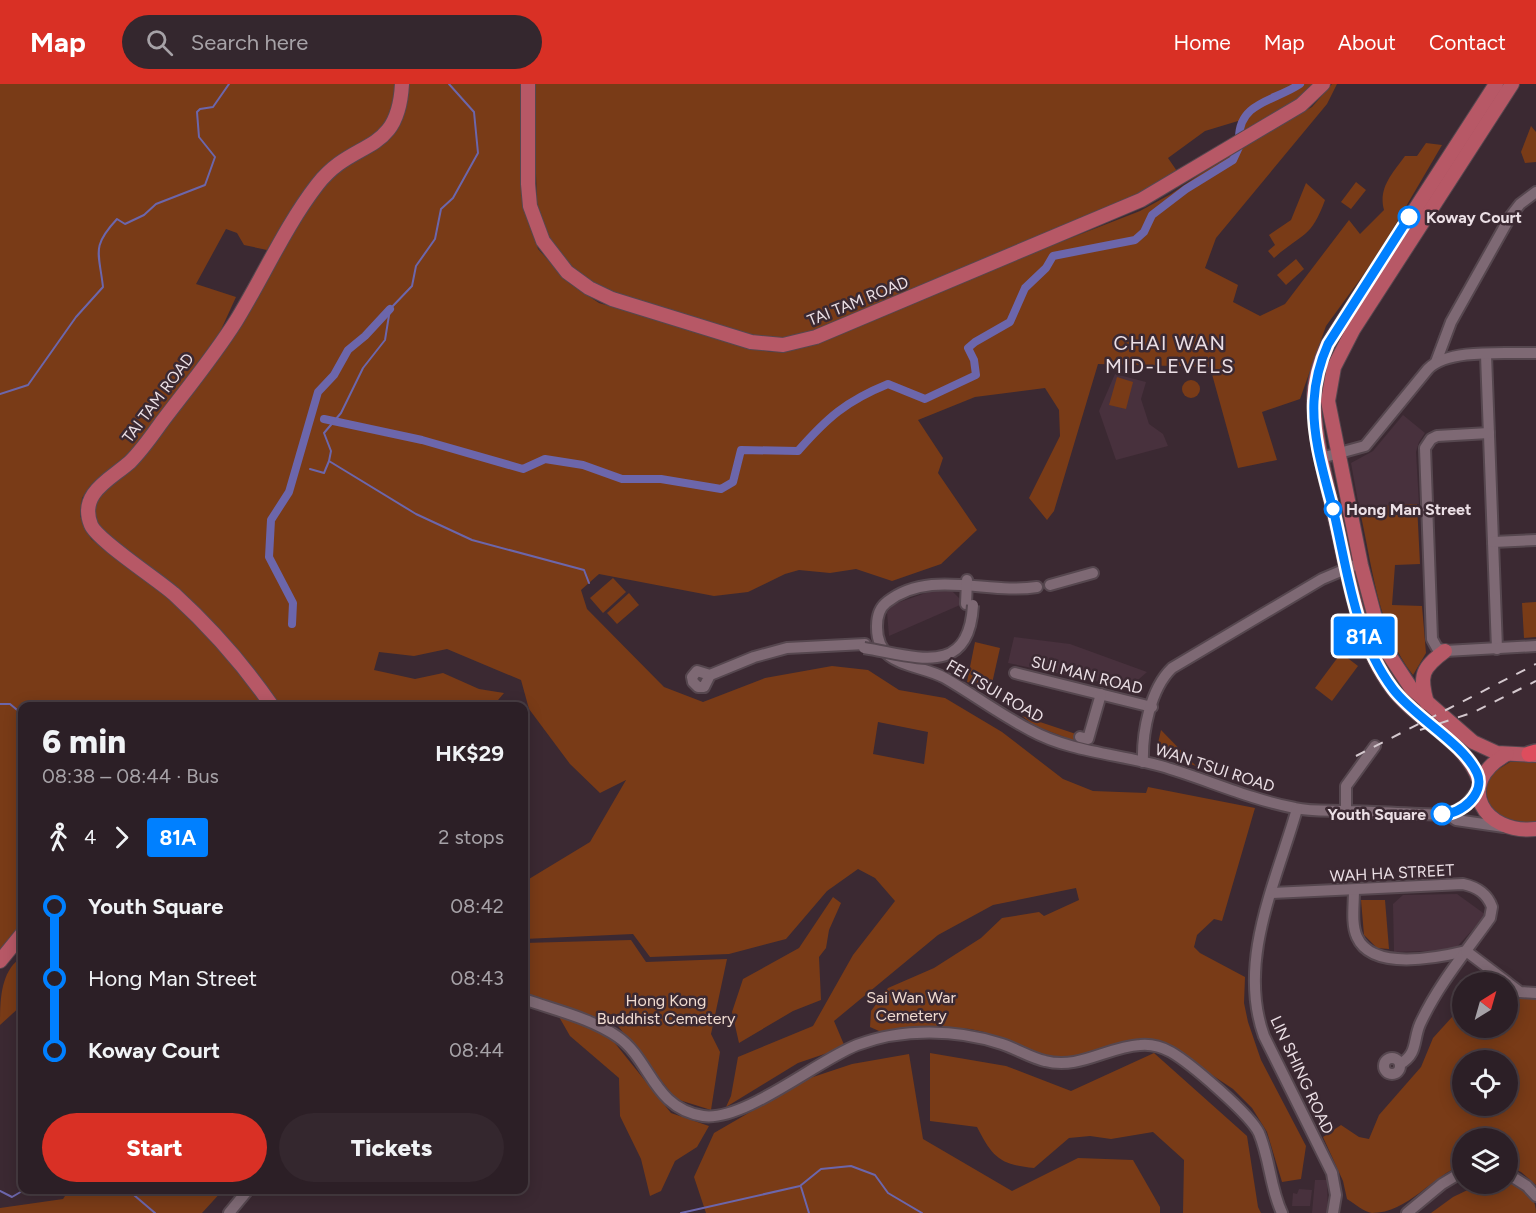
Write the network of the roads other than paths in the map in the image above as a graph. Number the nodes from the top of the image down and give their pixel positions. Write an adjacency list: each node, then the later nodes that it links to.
1 (402, 84): 26 (main road, TAI TAM ROAD)
2 (528, 84): 3 (main road, TAI TAM ROAD)
3 (1323, 84)
4 (1496, 84): 12 (main road)
5 (1512, 84): 11 (main road)
6 (1536, 192): 9 (street)
7 (1536, 353): 8 (street)
8 (1486, 355): 9 (street); 10 (street)
9 (1436, 362): 11 (street)
10 (1489, 433): 14 (street); 22 (street)
11 (1337, 454): 12 (street); 15 (main road)
12 (1321, 458): 15 (main road)
13 (1536, 540): 14 (street)
14 (1493, 542): 21 (street)
15 (1354, 565): 27 (main road); 28 (street, WAN TSUI ROAD); 34 (main road)
16 (1093, 573): 17 (street)
17 (1052, 583)
18 (971, 584): 19 (street, FEI TSUI ROAD); 24 (street, bridge); 33 (street, FEI TSUI ROAD)
19 (1036, 585)
20 (1536, 646): 21 (street)
21 (1497, 649): 22 (street)
22 (1445, 651): 27 (main road)
23 (1016, 673): 25 (street, SUI MAN ROAD)
24 (712, 674)
25 (1101, 694): 28 (street, SUI MAN ROAD); 29 (street)
26 (269, 702)
27 (1427, 703): 31 (main road)
28 (1152, 707): 33 (street, WAN TSUI ROAD)
29 (1087, 739)
30 (1375, 746): 36 (street)
31 (1507, 754): 32 (main road); 34 (main road)
32 (1534, 754)
33 (1143, 762): 35 (street, WAN TSUI ROAD)
34 (1479, 784): 37 (street); 38 (main road)
35 (1297, 809): 36 (street, WAN TSUI ROAD); 41 (street, LIN SHING ROAD)
36 (1346, 811): 37 (street, WAN TSUI ROAD)
37 (1449, 815): 38 (street, WAN TSUI ROAD)
38 (1507, 827): 39 (main road)
39 (1536, 829)
40 (1354, 890): 41 (street, WAH HA STREET); 43 (street); 43 (street, WAH HA STREET)
41 (1272, 893): 56 (street, LIN SHING ROAD)
42 (18, 939): 44 (main road)
43 (1466, 951): 45 (street); 49 (street)
44 (0, 962)
45 (1493, 972)
46 (1518, 991): 47 (street)
47 (1536, 993)
48 (528, 1000): 55 (street)
49 (1400, 1064)
50 (1452, 1178): 57 (street)
51 (1518, 1180): 53 (street)
52 (245, 1194): 54 (street)
53 (1536, 1196)
54 (229, 1213)
55 (1282, 1213)
56 (1334, 1213)
57 (1407, 1213)

